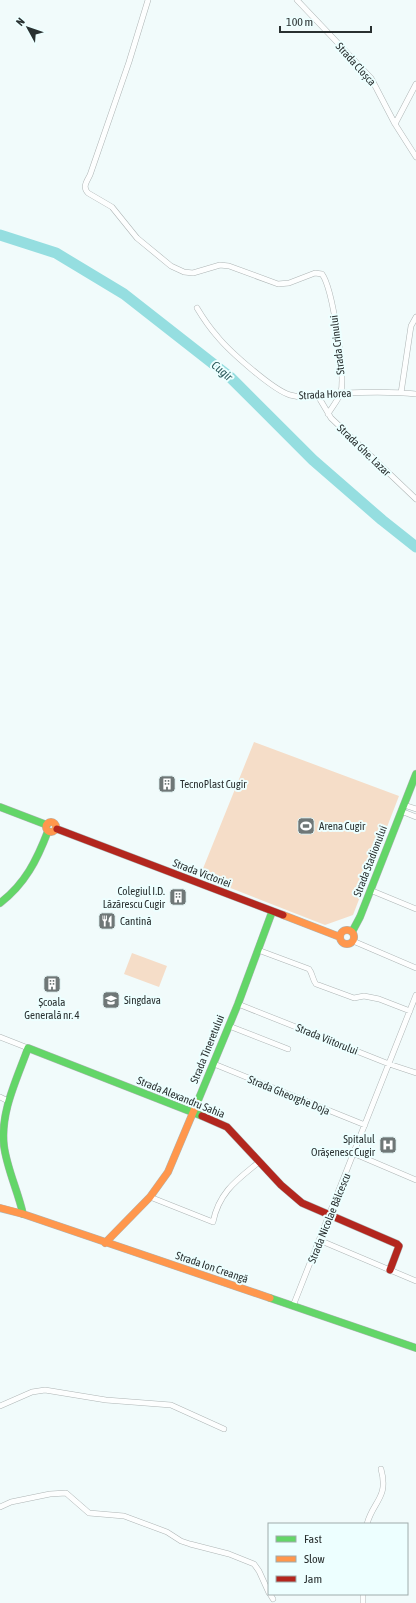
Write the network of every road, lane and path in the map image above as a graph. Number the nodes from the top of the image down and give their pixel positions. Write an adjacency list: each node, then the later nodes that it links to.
1 (148, 0): 8 (street, Strada Crinului)
2 (297, 0): 4 (street, Strada Cloșca)
3 (416, 84): 4 (street)
4 (395, 124): 5 (street, Strada Cloșca)
5 (416, 157)
6 (197, 308): 11 (street, Strada Horea)
7 (416, 317): 9 (street)
8 (341, 393): 9 (street, Strada Horea); 11 (street, Strada Horea); 12 (street)
9 (401, 393): 10 (street, Strada Horea)
10 (416, 394)
11 (318, 396): 12 (street, Strada Ghe. Lazar)
12 (328, 414): 13 (street, Strada Ghe. Lazar)
13 (416, 499)
14 (416, 774): 16 (street, Strada Stadionului)
15 (416, 788): 16 (street)
16 (406, 797): 18 (street, Strada Stadionului)
17 (0, 807): 21 (street)
18 (402, 808): 19 (street); 20 (street); 22 (street, Strada Stadionului)
19 (416, 809)
20 (416, 816)
21 (47, 828): 23 (street); 25 (street, Strada Victoriei)
22 (370, 890): 24 (street); 26 (street, Strada Stadionului)
23 (0, 903)
24 (416, 909)
25 (272, 912): 27 (street, Strada Victoriei); 29 (street, Strada Tineretului)
26 (352, 932): 27 (street); 28 (street)
27 (340, 937): 28 (street)
28 (353, 941): 30 (street)
29 (258, 950): 32 (street, Strada Tineretului); 33 (street)
30 (416, 968)
31 (416, 995): 33 (street, Strada Nicolae Bălcescu)
32 (238, 1004): 34 (street, Strada Tineretului); 39 (street, Strada Viitorului)
33 (410, 1011): 39 (street, Strada Nicolae Bălcescu)
34 (229, 1026): 37 (street); 38 (street, Strada Tineretului)
35 (0, 1037): 36 (street, Strada Alexandru Sahia)
36 (28, 1048): 42 (street); 43 (street, Strada Alexandru Sahia)
37 (288, 1049)
38 (214, 1064): 43 (street, Strada Tineretului); 44 (street, Strada Gheorghe Doja)
39 (389, 1064): 40 (street, Strada Viitorului); 44 (street, Strada Nicolae Bălcescu)
40 (416, 1072)
41 (0, 1097): 42 (street)
42 (8, 1101): 50 (street)
43 (193, 1113): 46 (street, Strada Alexandru Sahia); 48 (street, Strada Tineretului)
44 (365, 1125): 45 (street, Strada Nicolae Bălcescu)
45 (355, 1154): 47 (street); 51 (street, Strada Nicolae Bălcescu)
46 (259, 1162): 48 (street); 51 (street, Strada Alexandru Sahia)
47 (416, 1180)
48 (150, 1196): 53 (street, Strada Tineretului)
49 (0, 1208): 50 (street, Strada Ion Creangă)
50 (23, 1214): 53 (street, Strada Ion Creangă)
51 (329, 1215): 52 (street, Strada Nicolae Bălcescu); 54 (street, Strada Alexandru Sahia)
52 (319, 1240): 54 (street); 56 (street, Strada Nicolae Bălcescu)
53 (105, 1242): 56 (street, Strada Ion Creangă)
54 (390, 1270): 55 (street)
55 (416, 1281)
56 (294, 1306): 57 (street, Strada Ion Creangă)
57 (416, 1348)
58 (0, 1406): 59 (street)
59 (224, 1429)
60 (381, 1469): 62 (street)
61 (0, 1508): 63 (street)
62 (368, 1523)
63 (268, 1591)
64 (270, 1595): 65 (street)
65 (273, 1600)

